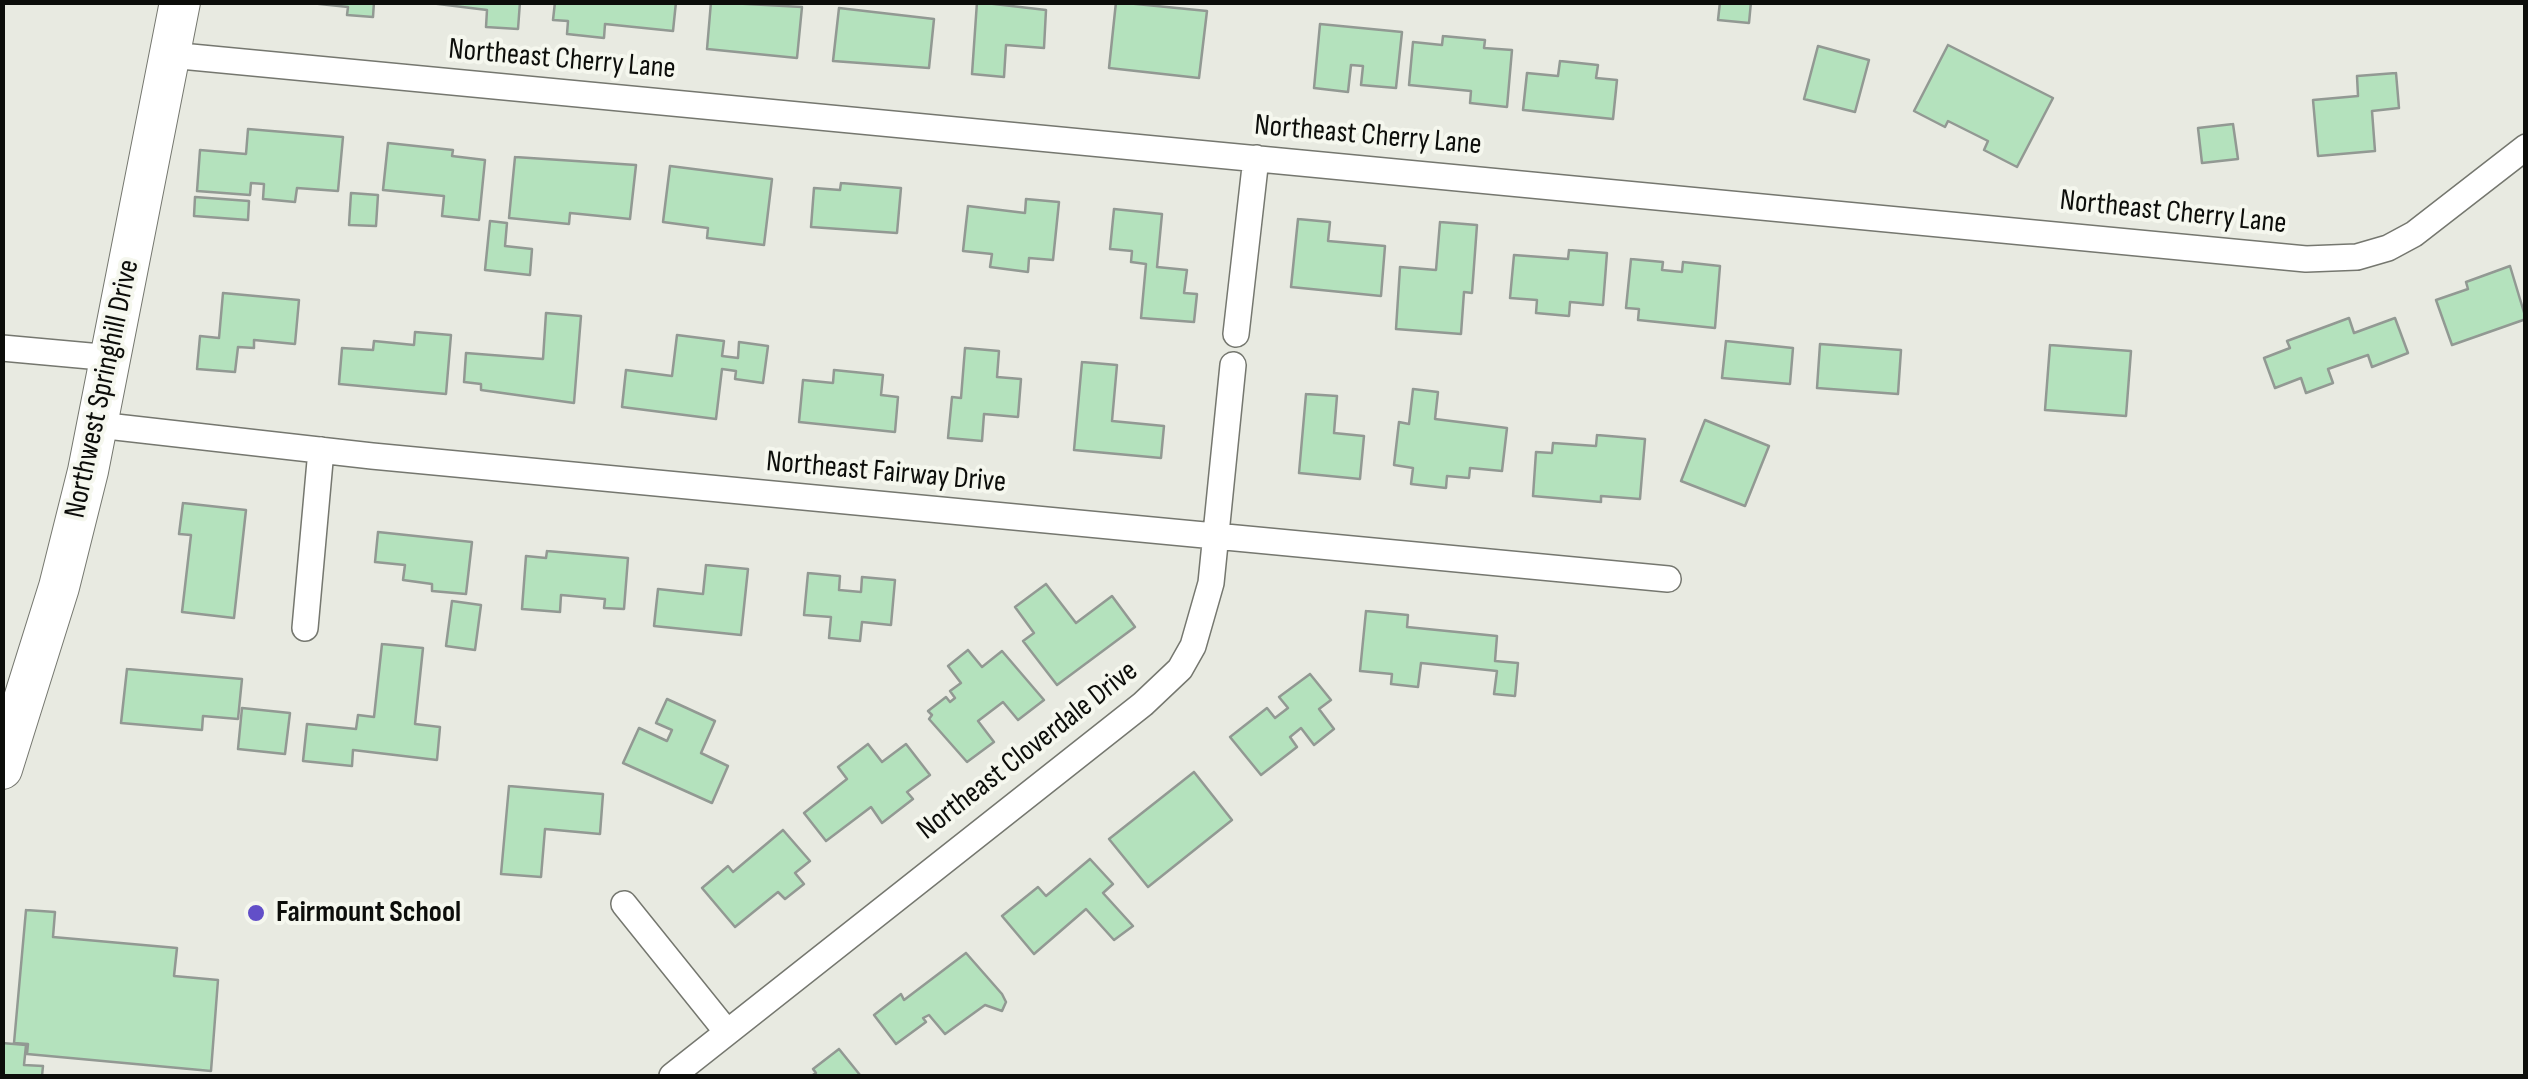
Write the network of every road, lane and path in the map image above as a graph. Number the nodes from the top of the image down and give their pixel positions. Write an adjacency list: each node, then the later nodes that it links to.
1 (180, 2): 2 (main road, Northwest Springhill Drive)
2 (170, 55): 4 (street, Northeast Cherry Lane); 7 (main road, Northwest Springhill Drive)
3 (2526, 146): 4 (street, Northeast Cherry Lane)
4 (1256, 158): 5 (street)
5 (1236, 334)
6 (2, 348): 7 (street)
7 (112, 358): 9 (main road, Northwest Springhill Drive)
8 (1233, 365): 11 (street, Northeast Cloverdale Drive)
9 (98, 425): 10 (street, Northeast Fairway Drive); 14 (main road, Northwest Springhill Drive)
10 (321, 450): 11 (street, Northeast Fairway Drive); 13 (street)
11 (1216, 538): 12 (street, Northeast Fairway Drive); 16 (street, Northeast Cloverdale Drive)
12 (1668, 578)
13 (304, 628)
14 (2, 769)
15 (624, 904): 16 (street)
16 (727, 1032): 17 (street, Northeast Cloverdale Drive)
17 (672, 1076)

